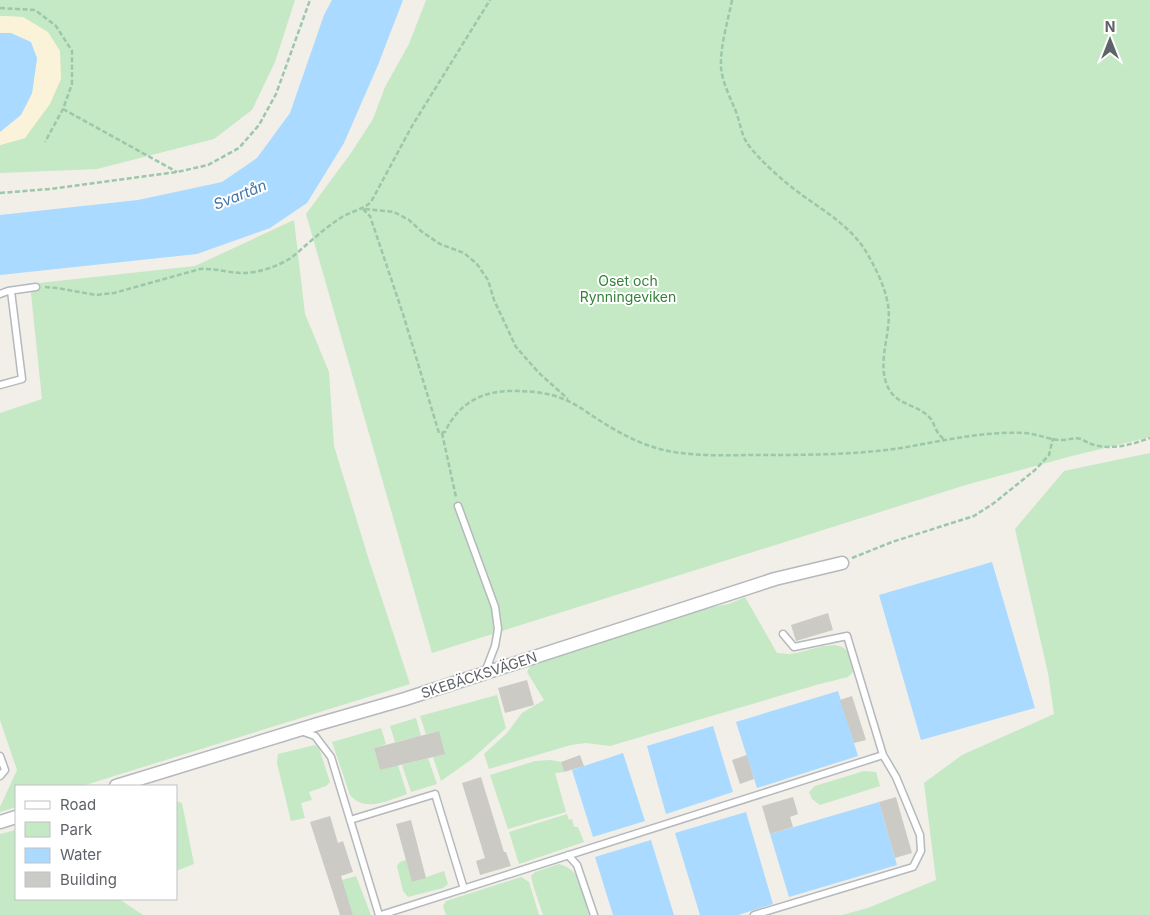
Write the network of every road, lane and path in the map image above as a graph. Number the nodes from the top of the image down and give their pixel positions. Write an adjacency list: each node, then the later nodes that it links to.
1 (310, 0): 7 (path)
2 (490, 0): 9 (path)
3 (732, 0): 18 (path)
4 (0, 8): 5 (path)
5 (63, 109): 6 (path); 7 (path)
6 (45, 142)
7 (177, 172): 8 (path)
8 (0, 193)
9 (363, 209): 10 (path); 14 (path); 15 (path)
10 (36, 287): 11 (lane)
11 (11, 291): 12 (lane); 13 (lane)
12 (0, 294)
13 (0, 385)
14 (571, 402): 15 (path); 18 (path)
15 (442, 433): 19 (path)
16 (1053, 438): 17 (path); 18 (path); 20 (path)
17 (1150, 438)
18 (944, 440)
19 (458, 506): 22 (lane)
20 (842, 562): 22 (street, SKEBÄCKSVÄGEN)
21 (783, 634): 25 (lane)
22 (485, 673): 23 (street, SKEBÄCKSVÄGEN)
23 (298, 730): 27 (street, SKEBÄCKSVÄGEN); 29 (lane)
24 (0, 756): 26 (lane)
25 (883, 756): 31 (lane); 35 (lane)
26 (0, 776)
27 (119, 785)
28 (15, 817): 30 (street)
29 (350, 820): 32 (lane); 33 (lane)
30 (0, 822)
31 (568, 855): 32 (lane); 34 (lane)
32 (464, 888): 33 (lane)
33 (380, 915)
34 (594, 915)
35 (754, 915)

